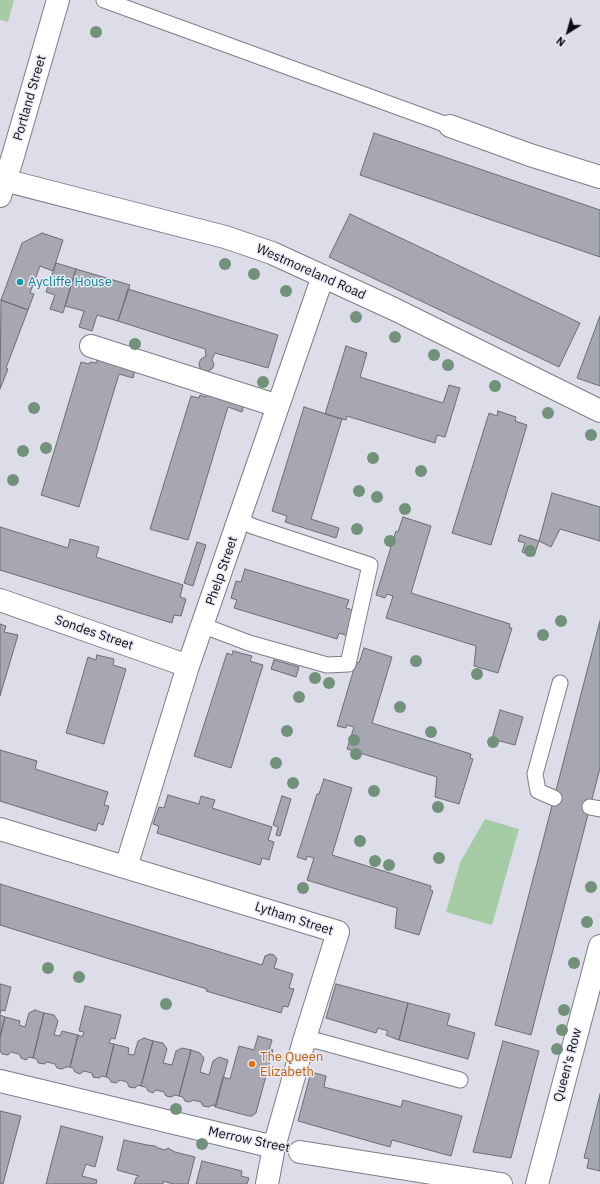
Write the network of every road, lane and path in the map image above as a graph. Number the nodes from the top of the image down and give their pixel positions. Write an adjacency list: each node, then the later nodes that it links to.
1 (58, 0): 5 (street, Portland Street)
2 (104, 0): 3 (lane)
3 (450, 126): 4 (street)
4 (600, 177)
5 (2, 185): 6 (street, Westmoreland Road)
6 (323, 276): 8 (street, Phelp Street); 9 (street, Westmoreland Road)
7 (91, 346): 8 (street)
8 (278, 406): 10 (street, Phelp Street)
9 (600, 411)
10 (239, 519): 12 (street, Phelp Street); 12 (lane)
11 (0, 600): 13 (street, Sondes Street)
12 (202, 628): 13 (street, Phelp Street)
13 (188, 666): 17 (street, Phelp Street)
14 (560, 683): 15 (lane)
15 (554, 798)
16 (0, 829): 17 (street, Lytham Street)
17 (126, 866): 19 (street, Lytham Street)
18 (598, 959): 26 (street, Queen's Row)
19 (304, 1041): 20 (lane); 22 (street, Lytham Street)
20 (460, 1080)
21 (0, 1082): 22 (street, Merrow Street)
22 (274, 1147): 23 (lane, Merrow Street); 24 (street, Lytham Street)
23 (300, 1152): 25 (street, Merrow Street)
24 (267, 1184)
25 (501, 1184)
26 (537, 1184)

